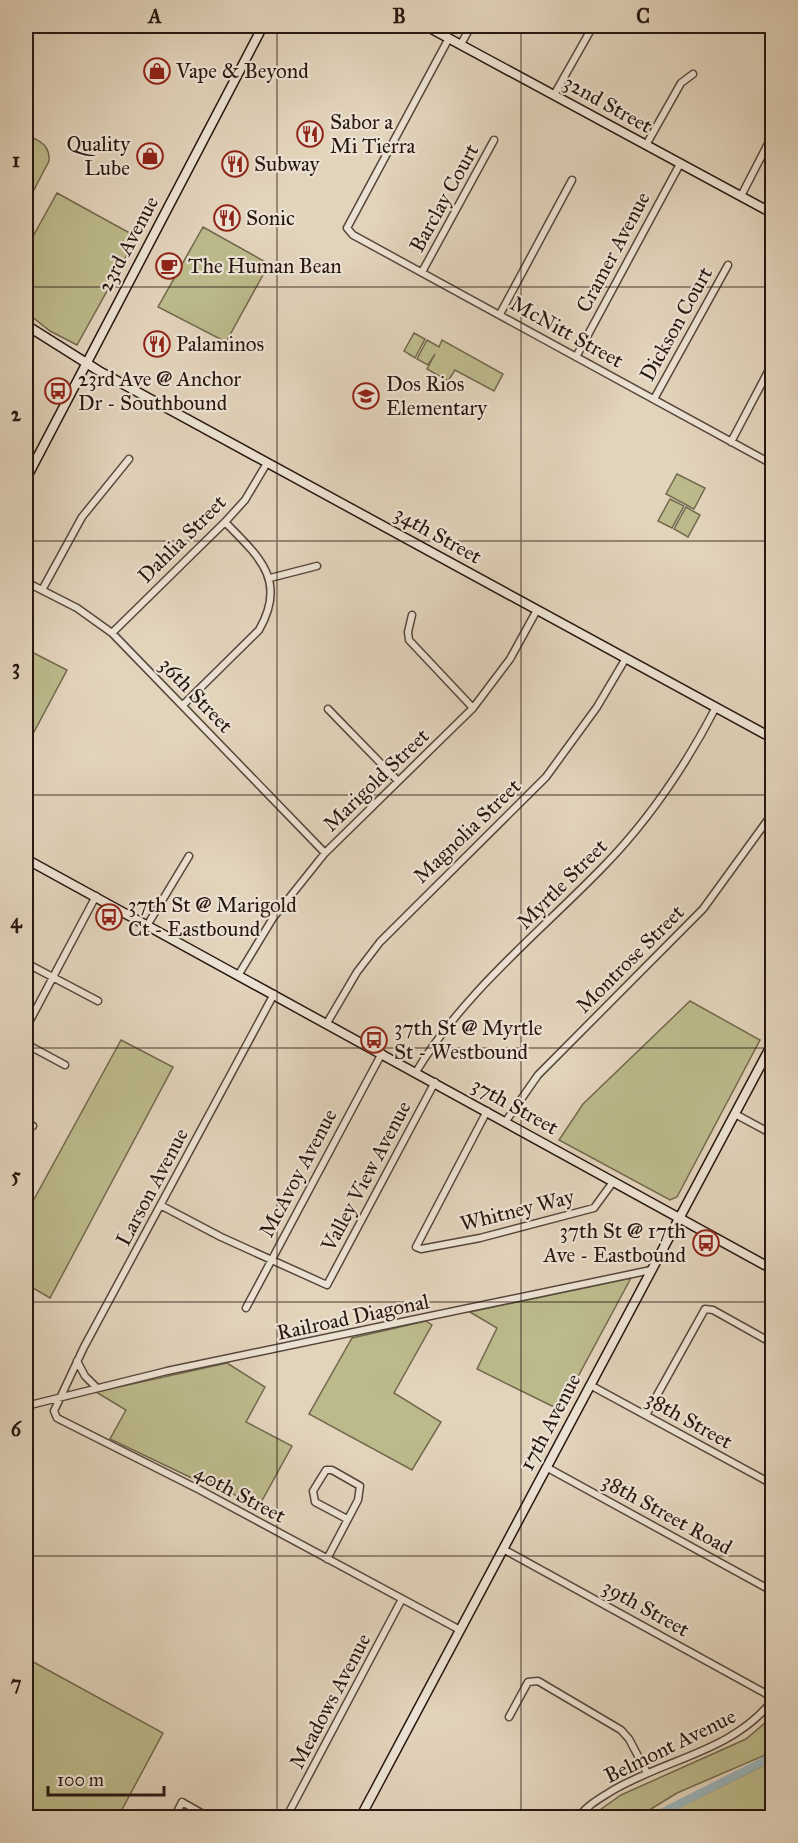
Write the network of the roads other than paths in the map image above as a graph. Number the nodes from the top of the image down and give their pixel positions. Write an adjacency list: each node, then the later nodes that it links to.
1 (263, 26): 21 (main road, 23rd Avenue)
2 (426, 26): 5 (main road, 32nd Street)
3 (471, 26): 6 (street)
4 (593, 26): 8 (street)
5 (449, 38): 6 (main road, 32nd Street); 17 (street, McNitt Street)
6 (461, 44): 8 (main road, 32nd Street)
7 (693, 74): 11 (street)
8 (554, 95): 11 (main road, 32nd Street)
9 (772, 136): 14 (street)
10 (494, 140): 17 (street, Barclay Court)
11 (646, 145): 12 (main road, 32nd Street)
12 (680, 164): 14 (main road, 32nd Street); 20 (street, Cramer Avenue)
13 (572, 180): 18 (street)
14 (741, 196): 15 (main road, 32nd Street)
15 (772, 213)
16 (728, 265): 23 (street, Dickson Court)
17 (422, 272): 18 (street, McNitt Street)
18 (500, 314): 20 (street, McNitt Street)
19 (26, 325): 21 (main road, 34th Street)
20 (576, 357): 23 (street, McNitt Street)
21 (86, 364): 26 (main road, 34th Street); 28 (main road, 23rd Avenue)
22 (772, 364): 24 (street)
23 (654, 399): 24 (street, McNitt Street)
24 (731, 442): 27 (street, McNitt Street)
25 (129, 459): 33 (street)
26 (267, 463): 29 (street, Dahlia Street); 34 (main road, 34th Street)
27 (772, 464)
28 (26, 479)
29 (225, 522): 31 (street); 36 (street, Dahlia Street)
30 (317, 566): 31 (street)
31 (270, 578): 38 (street)
32 (26, 582): 33 (street, 36th Street)
33 (42, 591): 36 (street, 36th Street)
34 (537, 610): 37 (main road, 34th Street); 40 (street, Marigold Street)
35 (412, 615): 40 (street)
36 (112, 633): 38 (street, 36th Street)
37 (626, 658): 39 (main road, 34th Street); 55 (street, Magnolia Street)
38 (183, 705): 45 (street, 36th Street)
39 (716, 707): 42 (main road, 34th Street); 61 (street, Myrtle Street)
40 (473, 708): 43 (street, Marigold Street)
41 (328, 709): 43 (street)
42 (772, 738)
43 (398, 781): 45 (street, Marigold Street)
44 (772, 814): 65 (street, Montrose Street)
45 (325, 853): 51 (street, Marigold Street)
46 (189, 856): 49 (street)
47 (26, 859): 48 (main road)
48 (96, 896): 49 (main road); 52 (street)
49 (148, 924): 51 (main road, 37th Street)
50 (26, 963): 52 (street)
51 (239, 974): 53 (main road, 37th Street)
52 (52, 977): 54 (street); 56 (street)
53 (274, 994): 55 (main road, 37th Street); 70 (street, Larson Avenue)
54 (99, 1001)
55 (327, 1023): 59 (main road, 37th Street)
56 (26, 1028)
57 (26, 1044): 60 (street)
58 (772, 1044): 64 (main road, 17th Avenue)
59 (382, 1053): 61 (main road, 37th Street); 72 (street, McAvoy Avenue)
60 (65, 1065)
61 (416, 1072): 62 (main road, 37th Street)
62 (435, 1082): 63 (main road, 37th Street); 72 (street, Valley View Avenue)
63 (487, 1110): 65 (main road, 37th Street); 69 (street, Whitney Way)
64 (735, 1114): 68 (street); 71 (main road, 17th Avenue)
65 (506, 1121): 69 (main road, 37th Street)
66 (26, 1122): 67 (street)
67 (33, 1126)
68 (772, 1134)
69 (613, 1182): 71 (main road, 37th Street)
70 (162, 1206): 72 (street); 77 (street, Larson Avenue)
71 (679, 1219): 73 (main road, 37th Street); 74 (main road, 17th Avenue)
72 (271, 1260): 75 (street, McAvoy Avenue)
73 (772, 1269)
74 (651, 1270): 78 (main road, 17th Avenue); 79 (street, Railroad Diagonal)
75 (246, 1308)
76 (772, 1343): 82 (street)
77 (77, 1360): 79 (street); 80 (street, Larson Avenue)
78 (590, 1385): 82 (street, 38th Street); 83 (main road, 17th Avenue)
79 (96, 1387): 80 (street, Railroad Diagonal)
80 (61, 1397): 81 (street); 88 (street, 40th Street)
81 (26, 1406)
82 (646, 1416): 85 (street, 38th Street)
83 (546, 1467): 87 (main road, 17th Avenue); 89 (street, 38th Street Road)
84 (772, 1468): 85 (street)
85 (769, 1482)
86 (347, 1519): 86 (street); 88 (street)
87 (503, 1549): 91 (main road, 17th Avenue); 92 (street, 39th Street)
88 (327, 1559): 90 (street, 40th Street)
89 (772, 1591)
90 (402, 1599): 91 (street, 40th Street); 97 (street, Meadows Avenue)
91 (460, 1630): 98 (main road, 17th Avenue)
92 (772, 1699): 94 (street, Belmont Avenue)
93 (509, 1717): 94 (street)
94 (646, 1773): 99 (street, Belmont Avenue)
95 (174, 1818): 96 (street)
96 (210, 1818)
97 (286, 1818)
98 (360, 1818)
99 (578, 1818)

